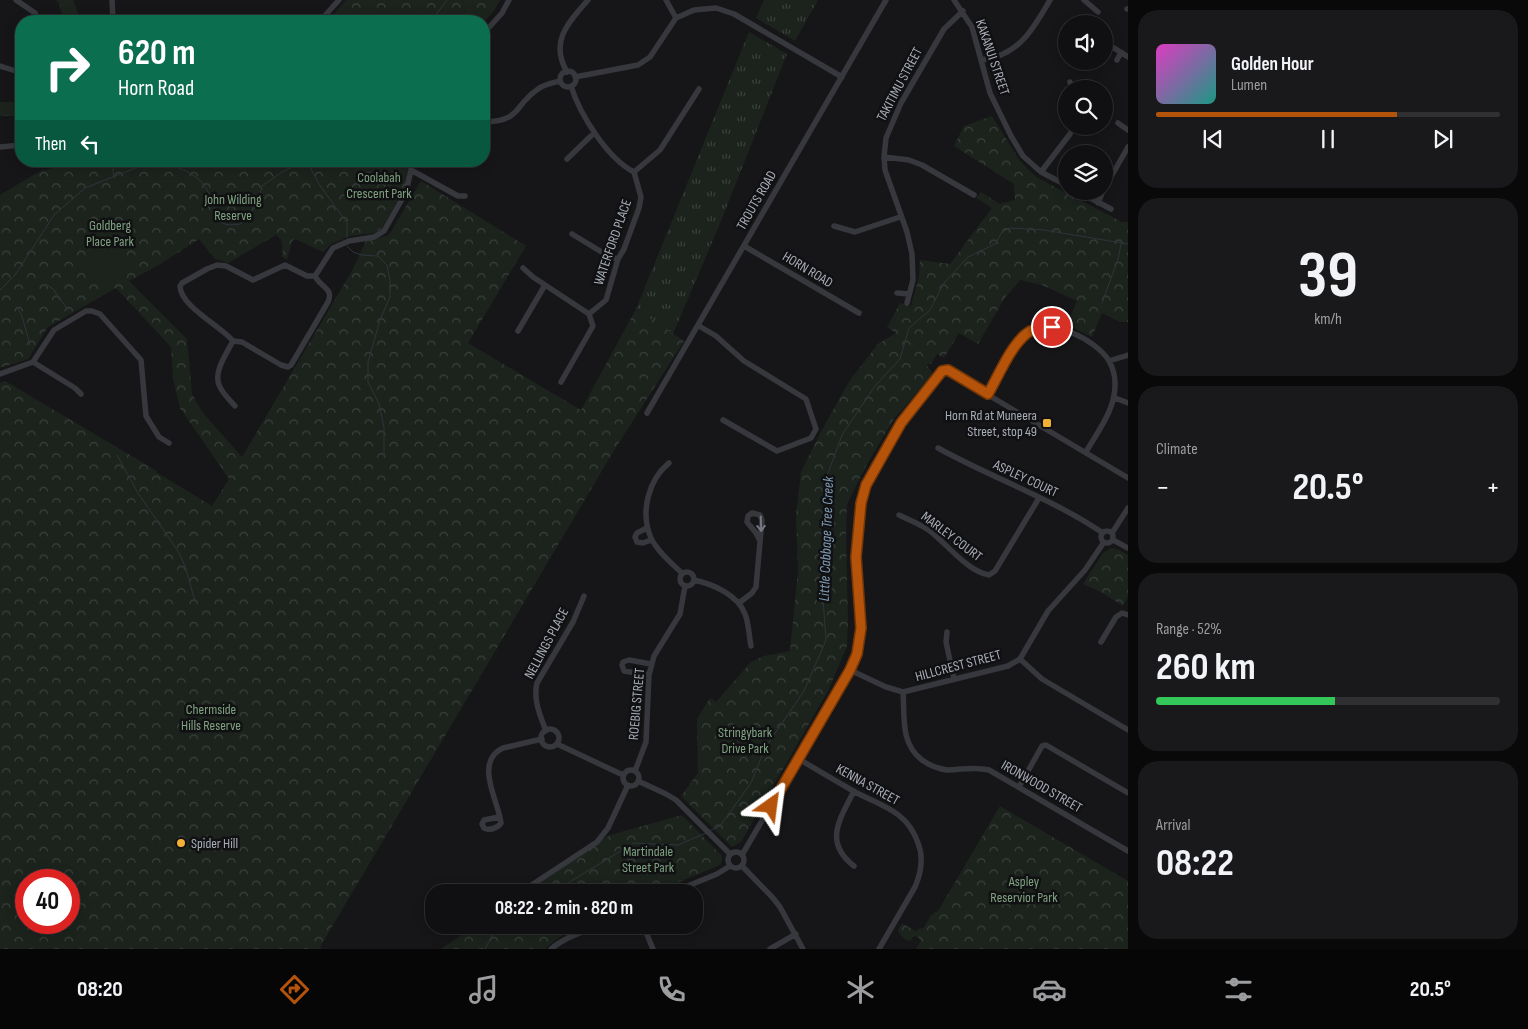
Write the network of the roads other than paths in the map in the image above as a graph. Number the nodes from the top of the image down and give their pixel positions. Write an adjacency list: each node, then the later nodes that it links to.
1 (16, 0): 13 (street)
2 (112, 0): 14 (street)
3 (339, 0): 15 (street)
4 (509, 0): 17 (street)
5 (588, 0): 25 (street)
6 (666, 0): 16 (street)
7 (886, 0): 27 (street, TROUTS ROAD)
8 (954, 0): 11 (street, KAKANUI STREET)
9 (1050, 0): 21 (street)
10 (1084, 0): 12 (street)
11 (962, 11): 21 (street, KAKANUI STREET); 39 (street, TAKITIMU STREET)
12 (1098, 12)
13 (36, 15)
14 (113, 15)
15 (325, 15)
16 (676, 18): 26 (street); 27 (street)
17 (490, 27)
18 (1114, 48): 19 (street)
19 (1121, 52): 20 (street); 22 (street)
20 (1128, 57)
21 (981, 60): 43 (street, KAKANUI STREET)
22 (1117, 60)
23 (0, 66): 24 (street)
24 (15, 71)
25 (567, 72): 26 (street); 28 (street)
26 (575, 77): 29 (street)
27 (842, 77): 55 (street, TROUTS ROAD)
28 (560, 81): 29 (street); 31 (street)
29 (571, 86): 34 (street)
30 (699, 88): 42 (street)
31 (490, 122)
32 (1118, 123): 33 (street)
33 (1128, 130)
34 (594, 133): 40 (street); 42 (street)
35 (1069, 135): 43 (street)
36 (15, 146): 37 (street)
37 (0, 147)
38 (1128, 147): 44 (street)
39 (884, 157): 46 (street); 52 (street, TAKITIMU STREET)
40 (567, 160)
41 (411, 170): 47 (street); 58 (street)
42 (634, 172): 56 (street, WATERFORD PLACE)
43 (1042, 172): 45 (street, KAKANUI STREET)
44 (1113, 173)
45 (1058, 181)
46 (974, 195)
47 (465, 196)
48 (1093, 200): 50 (street)
49 (1099, 200): 50 (street)
50 (1098, 203): 51 (street)
51 (1111, 209)
52 (900, 217): 53 (street); 61 (street, TAKITIMU STREET)
53 (834, 226)
54 (572, 234): 56 (street)
55 (744, 246): 63 (street, HORN ROAD); 65 (street, TROUTS ROAD)
56 (618, 259): 64 (street, WATERFORD PLACE)
57 (524, 268): 59 (street)
58 (315, 276): 67 (street); 67 (street)
59 (545, 285): 64 (street); 66 (street)
60 (897, 293): 61 (street)
61 (909, 294): 62 (street, TAKITIMU STREET)
62 (907, 303)
63 (859, 313)
64 (589, 314): 72 (street)
65 (698, 326): 78 (street, TROUTS ROAD); 79 (street)
66 (518, 331)
67 (233, 341): 77 (street)
68 (1128, 355): 69 (street)
69 (1109, 361): 74 (street); 75 (street)
70 (33, 362): 71 (street); 73 (street); 80 (street)
71 (1, 375)
72 (561, 382)
73 (81, 394)
74 (988, 394): 82 (street); 107 (street)
75 (1115, 398): 76 (street); 82 (street)
76 (1128, 403)
77 (235, 406)
78 (647, 413)
79 (723, 420)
80 (169, 443)
81 (938, 448): 85 (street, ASPLEY COURT)
82 (1086, 452): 84 (street)
83 (669, 463): 88 (street)
84 (1128, 478)
85 (1039, 498): 87 (street, MARLEY COURT); 89 (street, ASPLEY COURT)
86 (1128, 508): 90 (street)
87 (899, 515)
88 (648, 528): 91 (street); 91 (street)
89 (1102, 533): 90 (street); 94 (street)
90 (1112, 533): 92 (street)
91 (651, 540): 96 (street)
92 (1113, 540): 94 (street); 95 (street)
93 (760, 541): 100 (street)
94 (1104, 542): 105 (street, HILLCREST STREET)
95 (1128, 548)
96 (682, 573): 97 (street); 98 (street, ROEBIG STREET)
97 (694, 580): 98 (street); 100 (street)
98 (685, 586): 106 (street, ROEBIG STREET)
99 (584, 596): 111 (street, NELLINGS PLACE)
100 (739, 603): 104 (street)
101 (1128, 615): 103 (street)
102 (947, 632): 109 (street)
103 (1101, 642)
104 (751, 646)
105 (1020, 659): 109 (street, HILLCREST STREET); 112 (street)
106 (652, 664): 108 (street, ROEBIG STREET); 108 (street)
107 (850, 670): 110 (street, HILLCREST STREET); 115 (street)
108 (649, 675): 116 (street, ROEBIG STREET)
109 (954, 679): 110 (street, HILLCREST STREET)
110 (903, 692): 120 (street, IRONWOOD STREET)
111 (546, 730): 113 (street); 114 (street, NELLINGS PLACE)
112 (1128, 730)
113 (542, 739): 114 (street, NELLINGS PLACE); 123 (street)
114 (556, 744): 117 (street, NELLINGS PLACE)
115 (799, 758): 121 (street, KENNA STREET); 126 (street)
116 (635, 771): 117 (street); 118 (street)
117 (623, 775): 119 (street)
118 (638, 781): 119 (street); 125 (street)
119 (628, 785): 130 (street)
120 (1018, 787): 122 (street); 124 (street, IRONWOOD STREET)
121 (854, 791): 129 (street); 139 (street, KENNA STREET)
122 (1128, 792)
123 (498, 817)
124 (1128, 851)
125 (730, 854): 126 (street); 127 (street)
126 (742, 855): 128 (street)
127 (730, 866): 128 (street); 131 (street)
128 (742, 866): 134 (street)
129 (854, 866)
130 (533, 884)
131 (693, 884)
132 (582, 934): 135 (street)
133 (647, 934): 136 (street)
134 (796, 934): 137 (street); 138 (street)
135 (551, 949)
136 (653, 949)
137 (770, 949)
138 (803, 949)
139 (879, 949)

